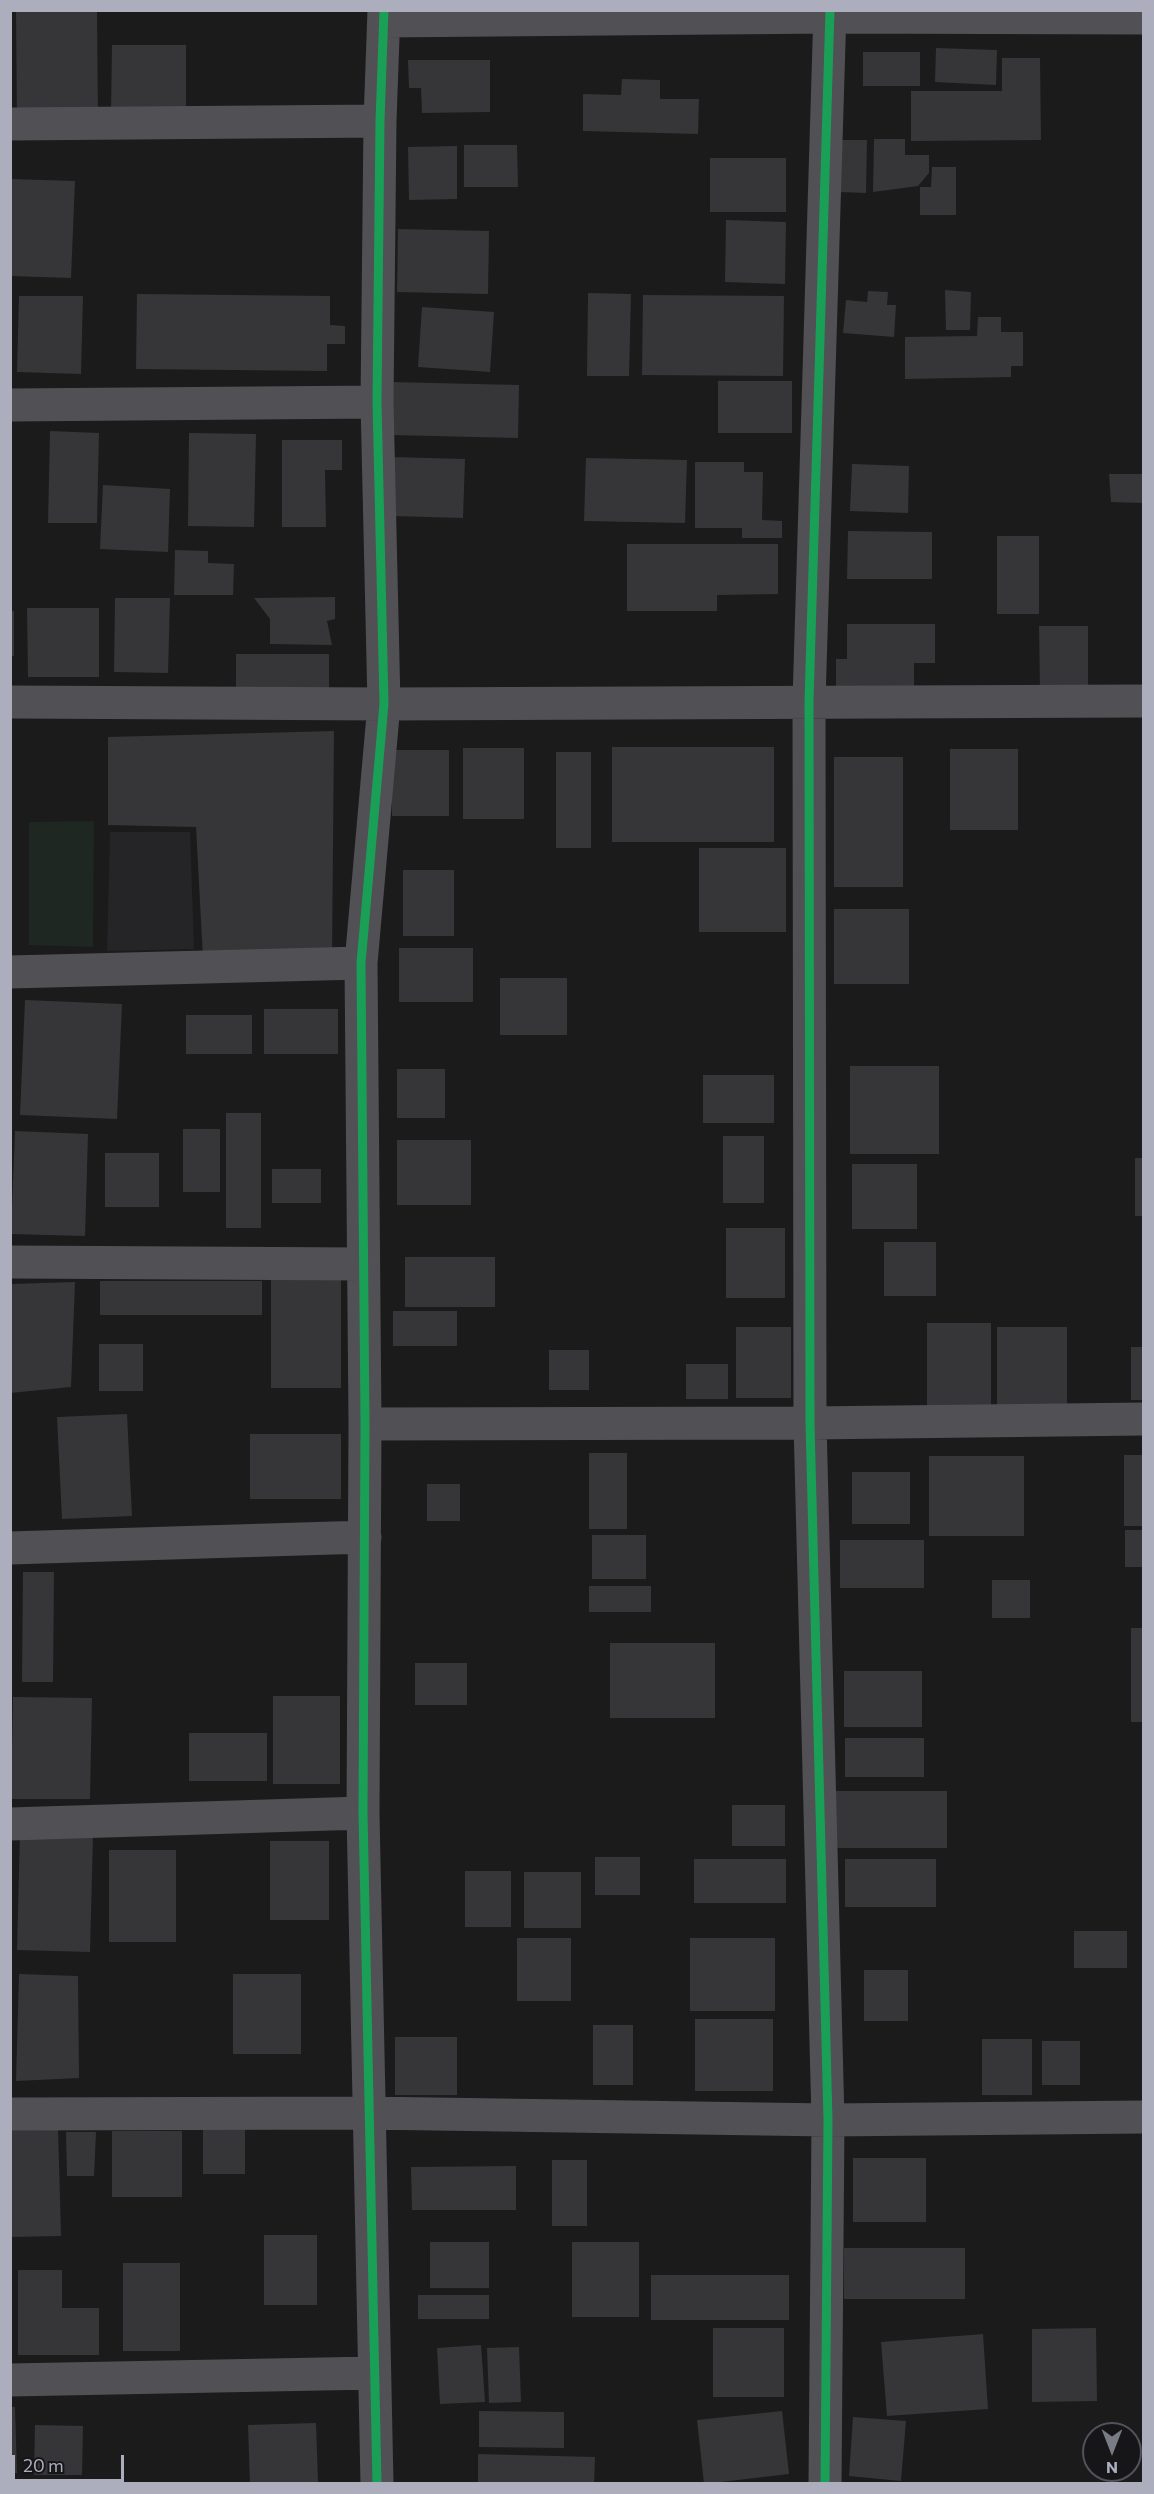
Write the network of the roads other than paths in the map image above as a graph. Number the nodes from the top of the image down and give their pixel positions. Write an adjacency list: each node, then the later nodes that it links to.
1 (830, 14): 2 (street); 3 (street); 8 (street)
2 (384, 16): 4 (street)
3 (1143, 18)
4 (380, 121): 5 (street); 6 (street)
5 (10, 124)
6 (377, 402): 7 (street); 11 (street)
7 (10, 405)
8 (810, 701): 9 (street); 11 (street); 17 (street)
9 (1143, 701)
10 (10, 702): 11 (street)
11 (384, 705): 12 (street)
12 (361, 963): 13 (street); 15 (street)
13 (10, 972)
14 (10, 1262): 15 (street)
15 (363, 1264): 18 (street)
16 (1143, 1419): 17 (street)
17 (810, 1423): 18 (street); 26 (street)
18 (365, 1424): 19 (street)
19 (365, 1537): 20 (street); 21 (street)
20 (10, 1548)
21 (363, 1814): 22 (street); 23 (street)
22 (10, 1824)
23 (369, 2113): 24 (street); 26 (street); 27 (street)
24 (10, 2114)
25 (1143, 2117): 26 (street)
26 (828, 2120): 30 (street)
27 (374, 2373): 28 (street); 29 (street)
28 (10, 2380)
29 (376, 2484)
30 (825, 2484)

